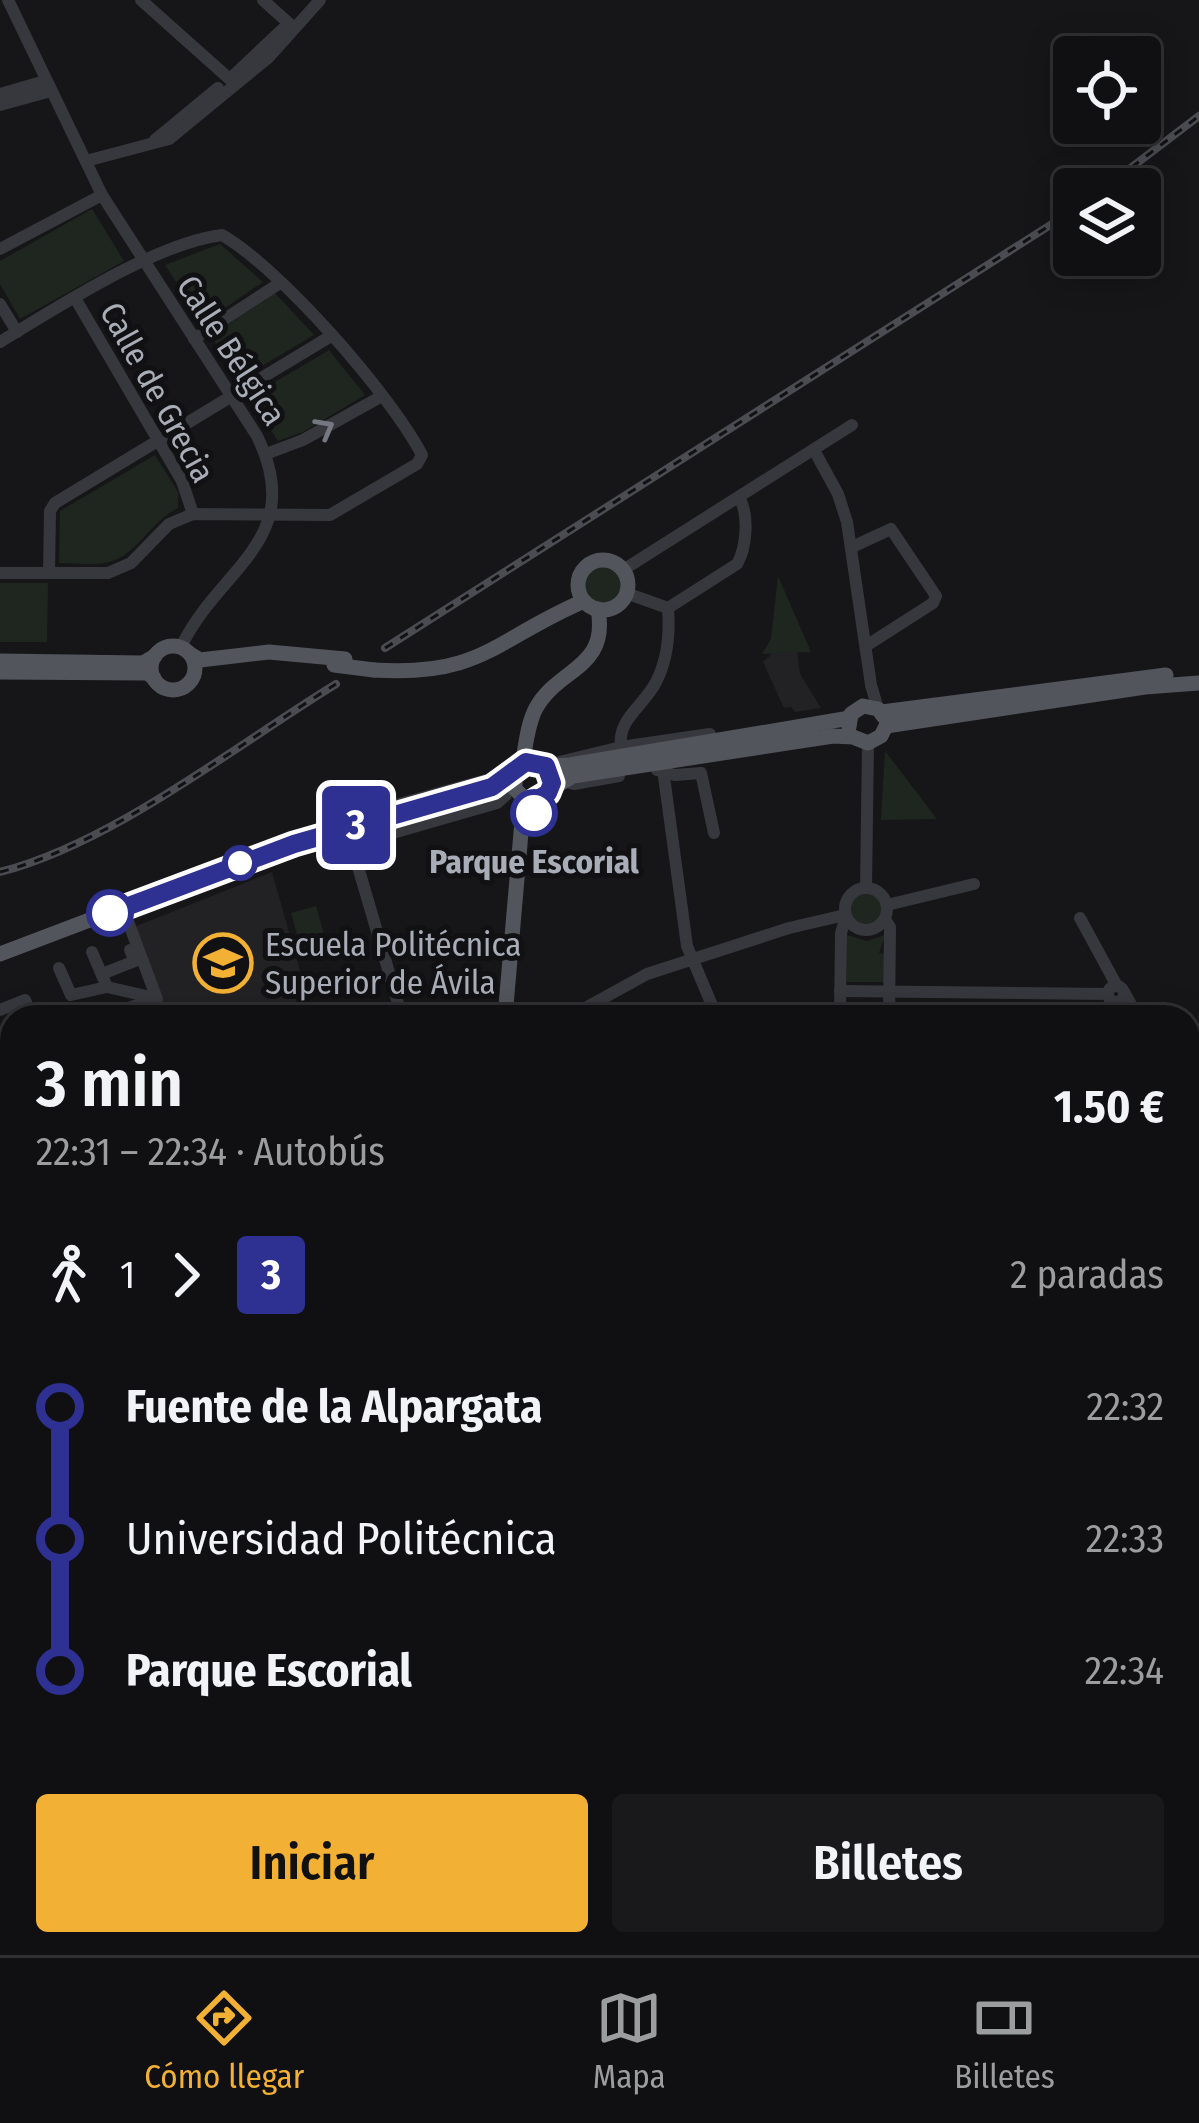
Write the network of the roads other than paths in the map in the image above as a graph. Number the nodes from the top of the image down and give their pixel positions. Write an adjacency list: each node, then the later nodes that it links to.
1 (142, 0): 9 (street)
2 (154, 0): 9 (street)
3 (263, 0): 8 (street)
4 (275, 0): 8 (street)
5 (309, 0): 8 (street)
6 (320, 0): 8 (street)
7 (4, 1): 10 (street, Calle Bélgica)
8 (294, 23): 9 (street)
9 (236, 79): 13 (street)
10 (47, 83): 11 (street); 12 (street); 13 (street, Calle Bélgica)
11 (0, 94)
12 (0, 105)
13 (86, 161): 14 (street, Calle Bélgica)
14 (102, 195): 15 (street); 16 (street, Calle Bélgica)
15 (0, 249)
16 (144, 263): 17 (street); 18 (street); 22 (street, Calle Bélgica)
17 (280, 283): 21 (street); 22 (street)
18 (74, 298): 20 (street); 27 (street, Calle de Grecia)
19 (0, 304): 20 (street)
20 (17, 332): 23 (street)
21 (331, 336): 24 (street); 25 (street)
22 (194, 339): 25 (street, Calle Bélgica)
23 (0, 342)
24 (382, 396): 29 (street, one-way to 24); 32 (street)
25 (231, 397): 27 (street); 29 (street, Calle Bélgica)
26 (852, 425): 28 (street)
27 (158, 441): 31 (street, Calle de Grecia); 36 (street)
28 (814, 449): 30 (street); 33 (street)
29 (266, 454): 32 (street, Calle Bélgica)
30 (739, 497): 34 (street); 39 (street)
31 (193, 514): 32 (street); 36 (street)
32 (272, 514): 41 (street)
33 (852, 547): 40 (street); 40 (street)
34 (623, 570): 37 (main road); 38 (main road)
35 (0, 573): 36 (street)
36 (49, 573)
37 (626, 592): 38 (main road); 39 (street)
38 (593, 602): 44 (main road, bridge); 55 (main road)
39 (668, 608): 53 (street)
40 (866, 646): 49 (street)
41 (185, 651): 42 (main road); 44 (main road); 46 (main road)
42 (155, 656): 43 (main road); 47 (main road)
43 (0, 661)
44 (339, 662): 46 (main road)
45 (0, 672): 47 (main road)
46 (193, 676): 47 (main road)
47 (154, 678)
48 (1199, 678): 51 (main road)
49 (871, 685): 50 (street); 51 (street)
50 (854, 712): 51 (main road); 52 (main road); 53 (street); 55 (main road)
51 (882, 716): 52 (main road)
52 (861, 740): 54 (main road); 59 (street)
53 (621, 747): 55 (street)
54 (663, 766): 55 (main road); 56 (street); 67 (street)
55 (531, 781): 57 (main road); 77 (main road)
56 (714, 833)
57 (347, 837): 61 (main road); 66 (main road); 76 (street)
58 (974, 884): 60 (street)
59 (866, 888): 60 (street); 62 (street)
60 (886, 912): 62 (street); 72 (street)
61 (126, 916): 68 (main road); 74 (street)
62 (846, 916): 67 (street); 71 (street)
63 (1080, 918): 73 (street)
64 (128, 945): 70 (street)
65 (92, 952): 70 (street)
66 (0, 954)
67 (692, 961): 78 (street); 79 (street)
68 (0, 964)
69 (59, 968): 70 (street)
70 (105, 980): 74 (street)
71 (840, 991): 72 (street); 80 (street)
72 (890, 992): 73 (street); 81 (street)
73 (1116, 993): 82 (street); 83 (street)
74 (157, 998): 75 (street)
75 (136, 1005)
76 (398, 1005)
77 (510, 1005)
78 (591, 1005)
79 (712, 1005)
80 (840, 1005)
81 (890, 1005)
82 (1116, 1005)
83 (1127, 1005)

